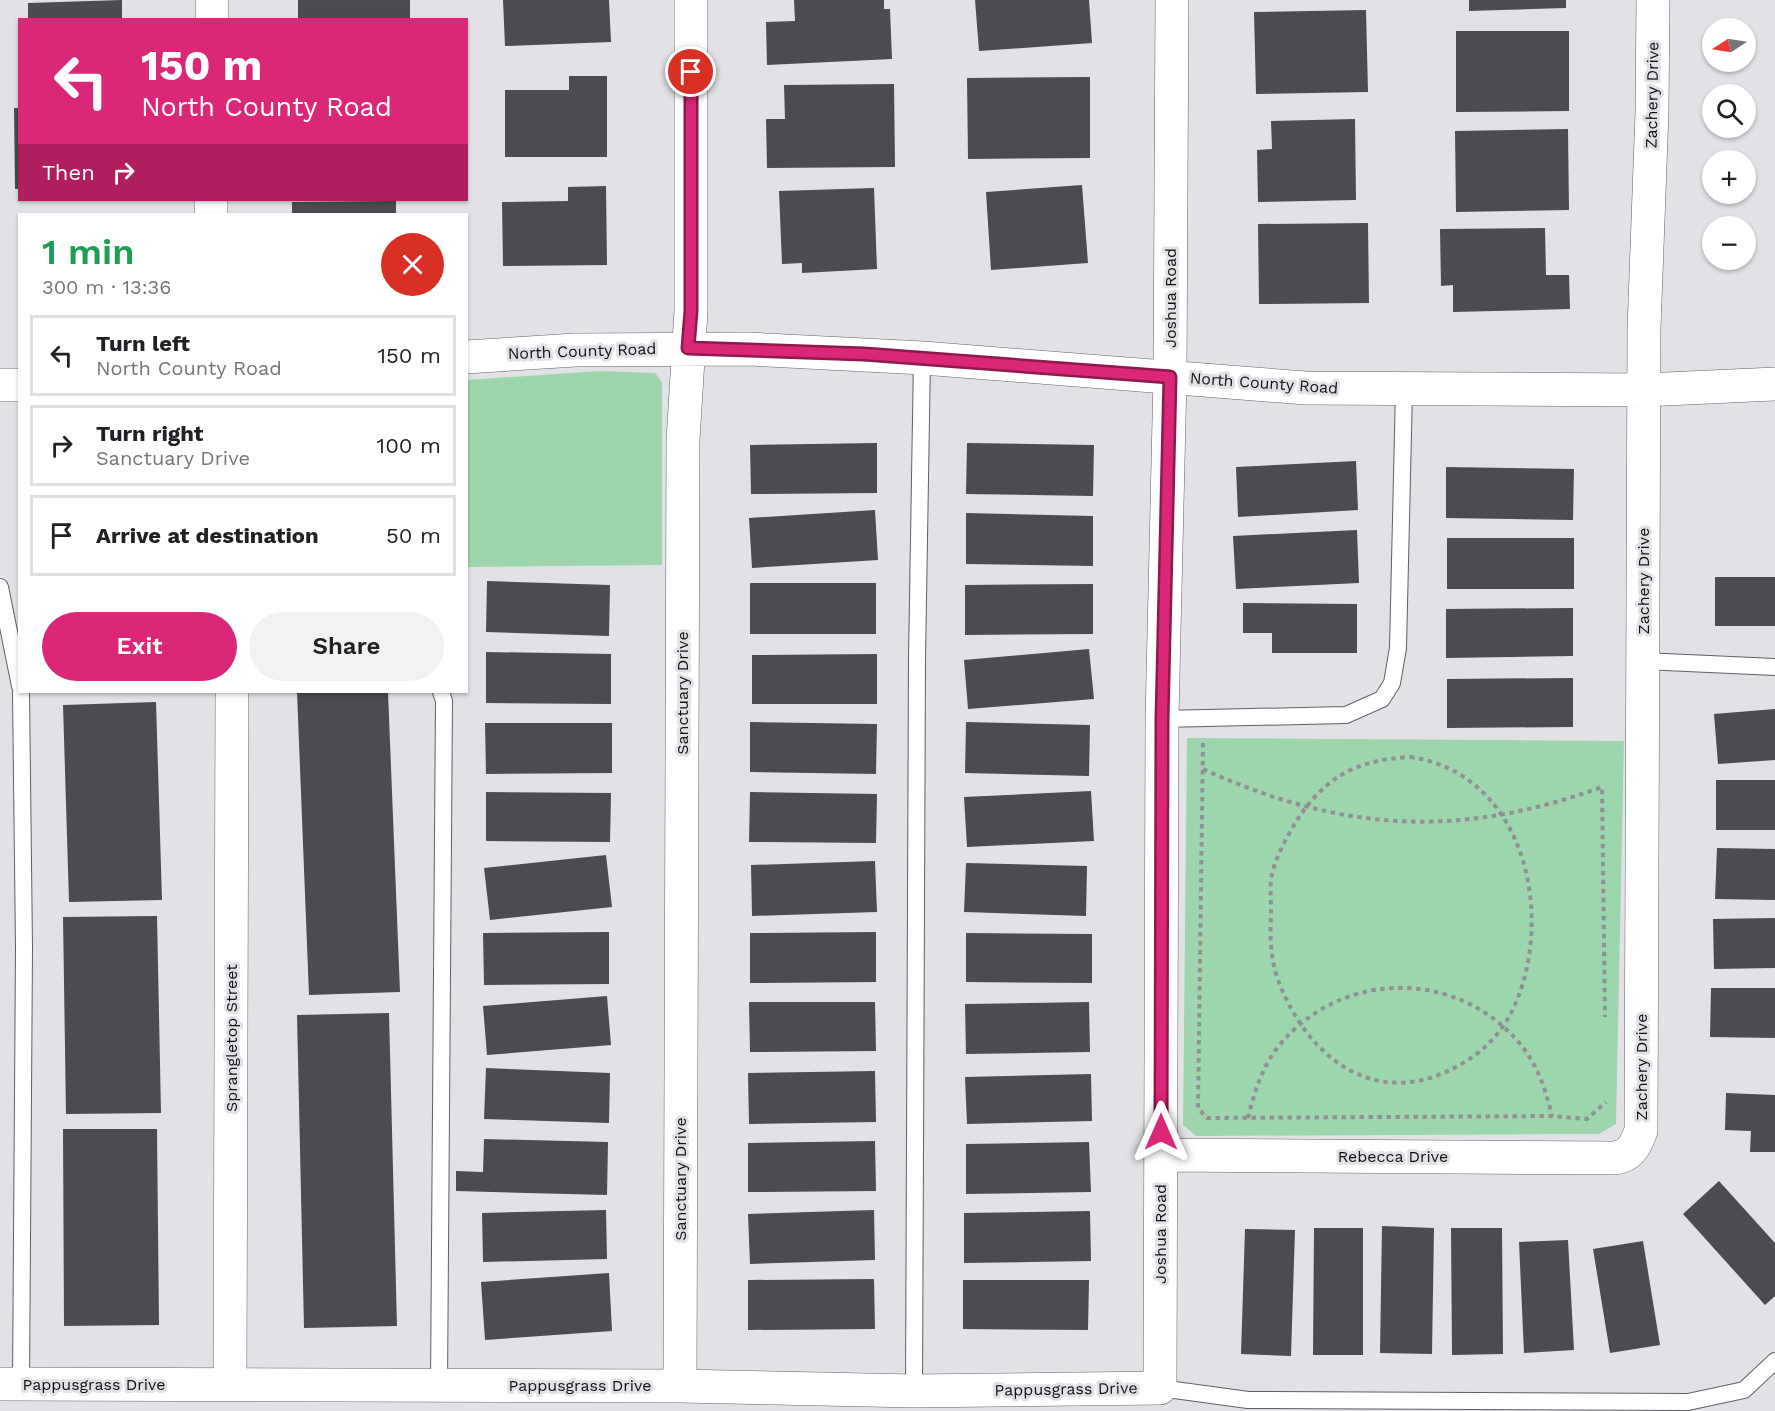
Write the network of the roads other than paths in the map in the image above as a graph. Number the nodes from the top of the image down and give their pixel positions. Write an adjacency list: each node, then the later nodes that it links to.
1 (212, 0): 5 (street)
2 (691, 0): 6 (street, Sanctuary Drive)
3 (1172, 0): 9 (street, Joshua Road)
4 (1653, 0): 14 (street, Zachery Drive)
5 (212, 18)
6 (688, 348): 7 (street, North County Road); 8 (street, North County Road); 29 (street, Sanctuary Drive)
7 (468, 357)
8 (922, 358): 9 (street, North County Road); 31 (lane)
9 (1170, 377): 13 (street, North County Road); 22 (street, Joshua Road)
10 (1775, 384): 14 (street, North County Road)
11 (0, 385): 12 (street)
12 (18, 385)
13 (1404, 390): 14 (street, North County Road); 22 (lane)
14 (1644, 390): 16 (street, Zachery Drive)
15 (0, 587): 18 (lane)
16 (1643, 662): 17 (lane); 24 (street, Zachery Drive)
17 (1775, 667)
18 (18, 676)
19 (21, 693): 26 (lane)
20 (232, 693): 27 (street, Sprangletop Street)
21 (441, 693): 28 (lane)
22 (1162, 719): 23 (street, Joshua Road)
23 (1161, 1155): 24 (street, Rebecca Drive); 30 (street, Joshua Road)
24 (1625, 1157)
25 (1775, 1361): 30 (lane)
26 (11, 1384): 27 (street, Pappusgrass Drive)
27 (230, 1384): 28 (street, Pappusgrass Drive)
28 (439, 1385): 29 (street, Pappusgrass Drive)
29 (680, 1386): 31 (street, Pappusgrass Drive)
30 (1160, 1388): 31 (street, Pappusgrass Drive)
31 (914, 1391)

